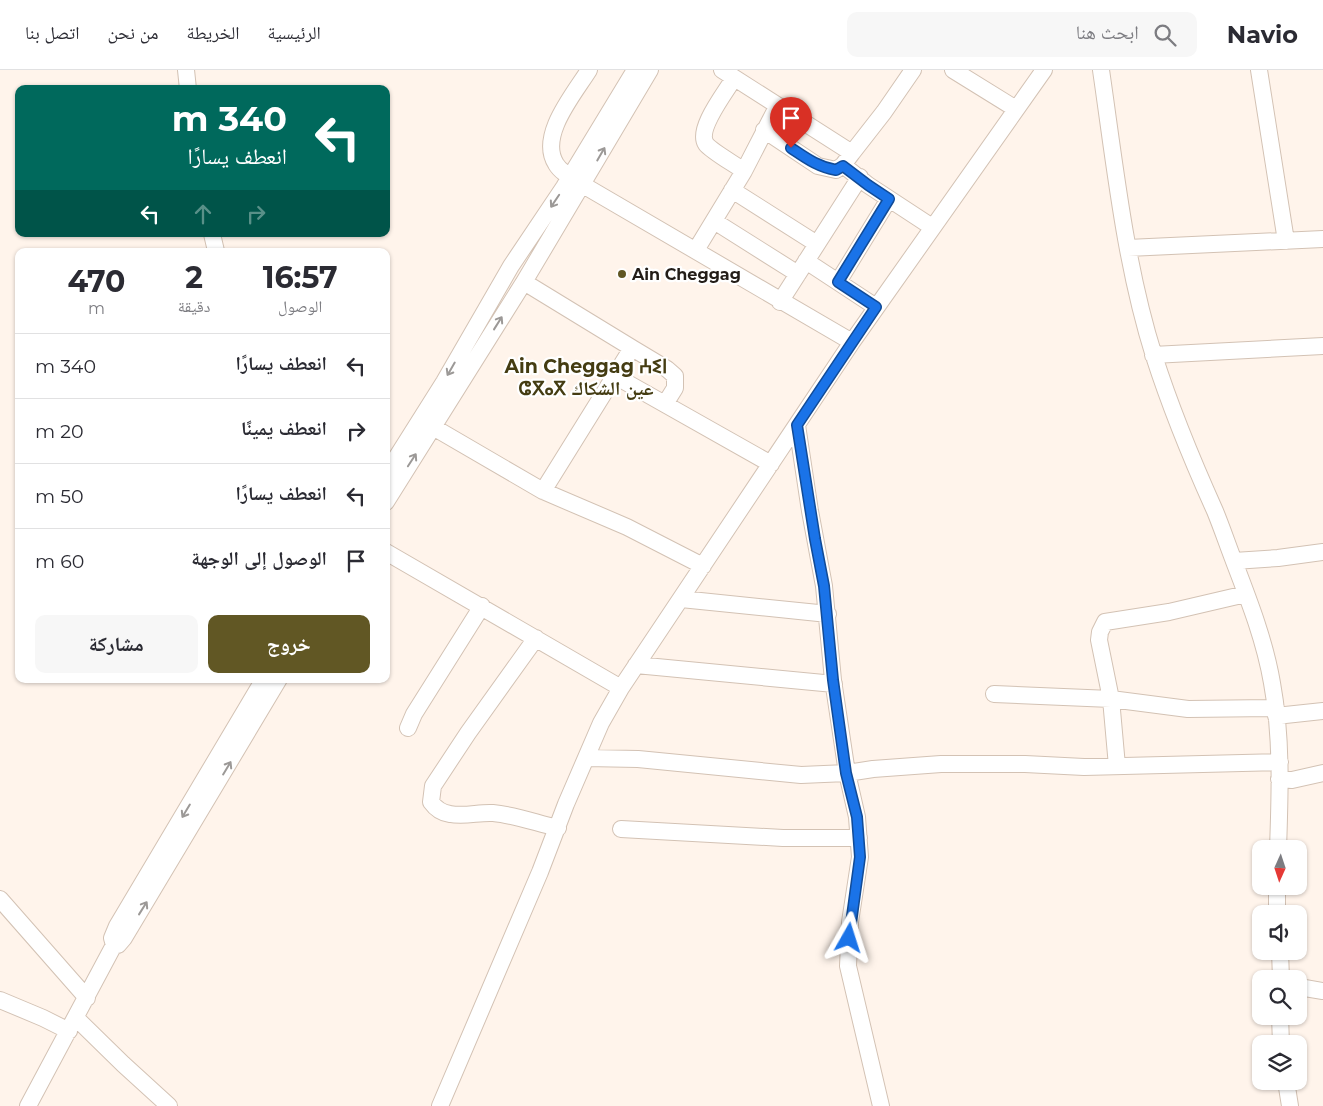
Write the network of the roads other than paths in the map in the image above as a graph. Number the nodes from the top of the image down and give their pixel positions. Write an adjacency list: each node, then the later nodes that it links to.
1 (186, 70): 11 (street)
2 (589, 70): 18 (street)
3 (635, 70): 18 (street)
4 (650, 70): 18 (street, one-way to 4)
5 (913, 70): 15 (street)
6 (953, 70): 13 (street)
7 (1044, 70): 13 (street)
8 (1101, 70): 26 (street)
9 (1259, 70): 24 (street)
10 (728, 74): 12 (street); 16 (street)
11 (188, 85)
12 (777, 107): 14 (street); 15 (street)
13 (1016, 110): 22 (street)
14 (764, 130): 15 (street); 16 (street)
15 (848, 159): 17 (street)
16 (744, 171): 19 (street)
17 (860, 177): 20 (street); 25 (street)
18 (576, 181): 27 (street); 29 (street); 42 (street, one-way to 42)
19 (732, 190): 21 (street); 25 (street)
20 (889, 199): 22 (street); 30 (street)
21 (714, 221): 27 (street); 28 (street)
22 (932, 227): 32 (street)
23 (1323, 239): 24 (street)
24 (1286, 241): 26 (street)
25 (817, 244): 28 (street)
26 (1128, 248): 36 (street)
27 (696, 250): 31 (street)
28 (802, 268): 30 (street); 31 (street)
29 (524, 282): 35 (street); 40 (street, one-way to 29)
30 (838, 282): 32 (street)
31 (780, 302): 33 (street)
32 (876, 307): 33 (street)
33 (852, 342): 39 (street)
34 (1323, 346): 36 (street)
35 (632, 348): 37 (street); 38 (street)
36 (1154, 355): 47 (street)
37 (615, 376): 38 (street); 43 (street)
38 (665, 404): 41 (street)
39 (797, 425): 41 (street); 52 (street)
40 (433, 427): 43 (street); 44 (street, one-way to 40)
41 (772, 464): 48 (street)
42 (390, 468)
43 (543, 491): 48 (street)
44 (390, 496)
45 (1323, 552): 47 (street)
46 (390, 554): 51 (street)
47 (1234, 561): 49 (street)
48 (703, 566): 50 (street)
49 (1246, 594): 60 (street); 62 (street)
50 (681, 599): 52 (street); 54 (street)
51 (482, 606): 53 (street); 63 (street)
52 (828, 614): 57 (street)
53 (536, 638): 58 (street); 70 (street)
54 (636, 665): 57 (street); 58 (street)
55 (262, 683): 75 (street, one-way to 75)
56 (277, 683): 75 (street, one-way to 56)
57 (834, 684): 67 (street)
58 (621, 688): 64 (street)
59 (994, 694): 60 (street)
60 (1111, 699): 62 (street); 66 (street)
61 (1323, 711): 62 (street)
62 (1276, 712): 65 (street)
63 (408, 728)
64 (586, 758): 67 (street); 70 (street)
65 (1280, 762): 66 (street); 69 (street)
66 (1117, 766): 67 (street)
67 (846, 773): 72 (street)
68 (1323, 773): 69 (street)
69 (1279, 779): 73 (street)
70 (558, 828): 84 (street)
71 (621, 829): 72 (street)
72 (859, 838): 85 (street)
73 (1278, 840)
74 (0, 899): 78 (street)
75 (114, 945): 78 (street)
76 (1307, 988): 77 (street)
77 (1323, 990)
78 (87, 998): 80 (street)
79 (0, 1000): 80 (street)
80 (72, 1025): 82 (street); 83 (street)
81 (1287, 1090): 86 (street)
82 (28, 1106)
83 (169, 1106)
84 (440, 1106)
85 (881, 1106)
86 (1290, 1106)

